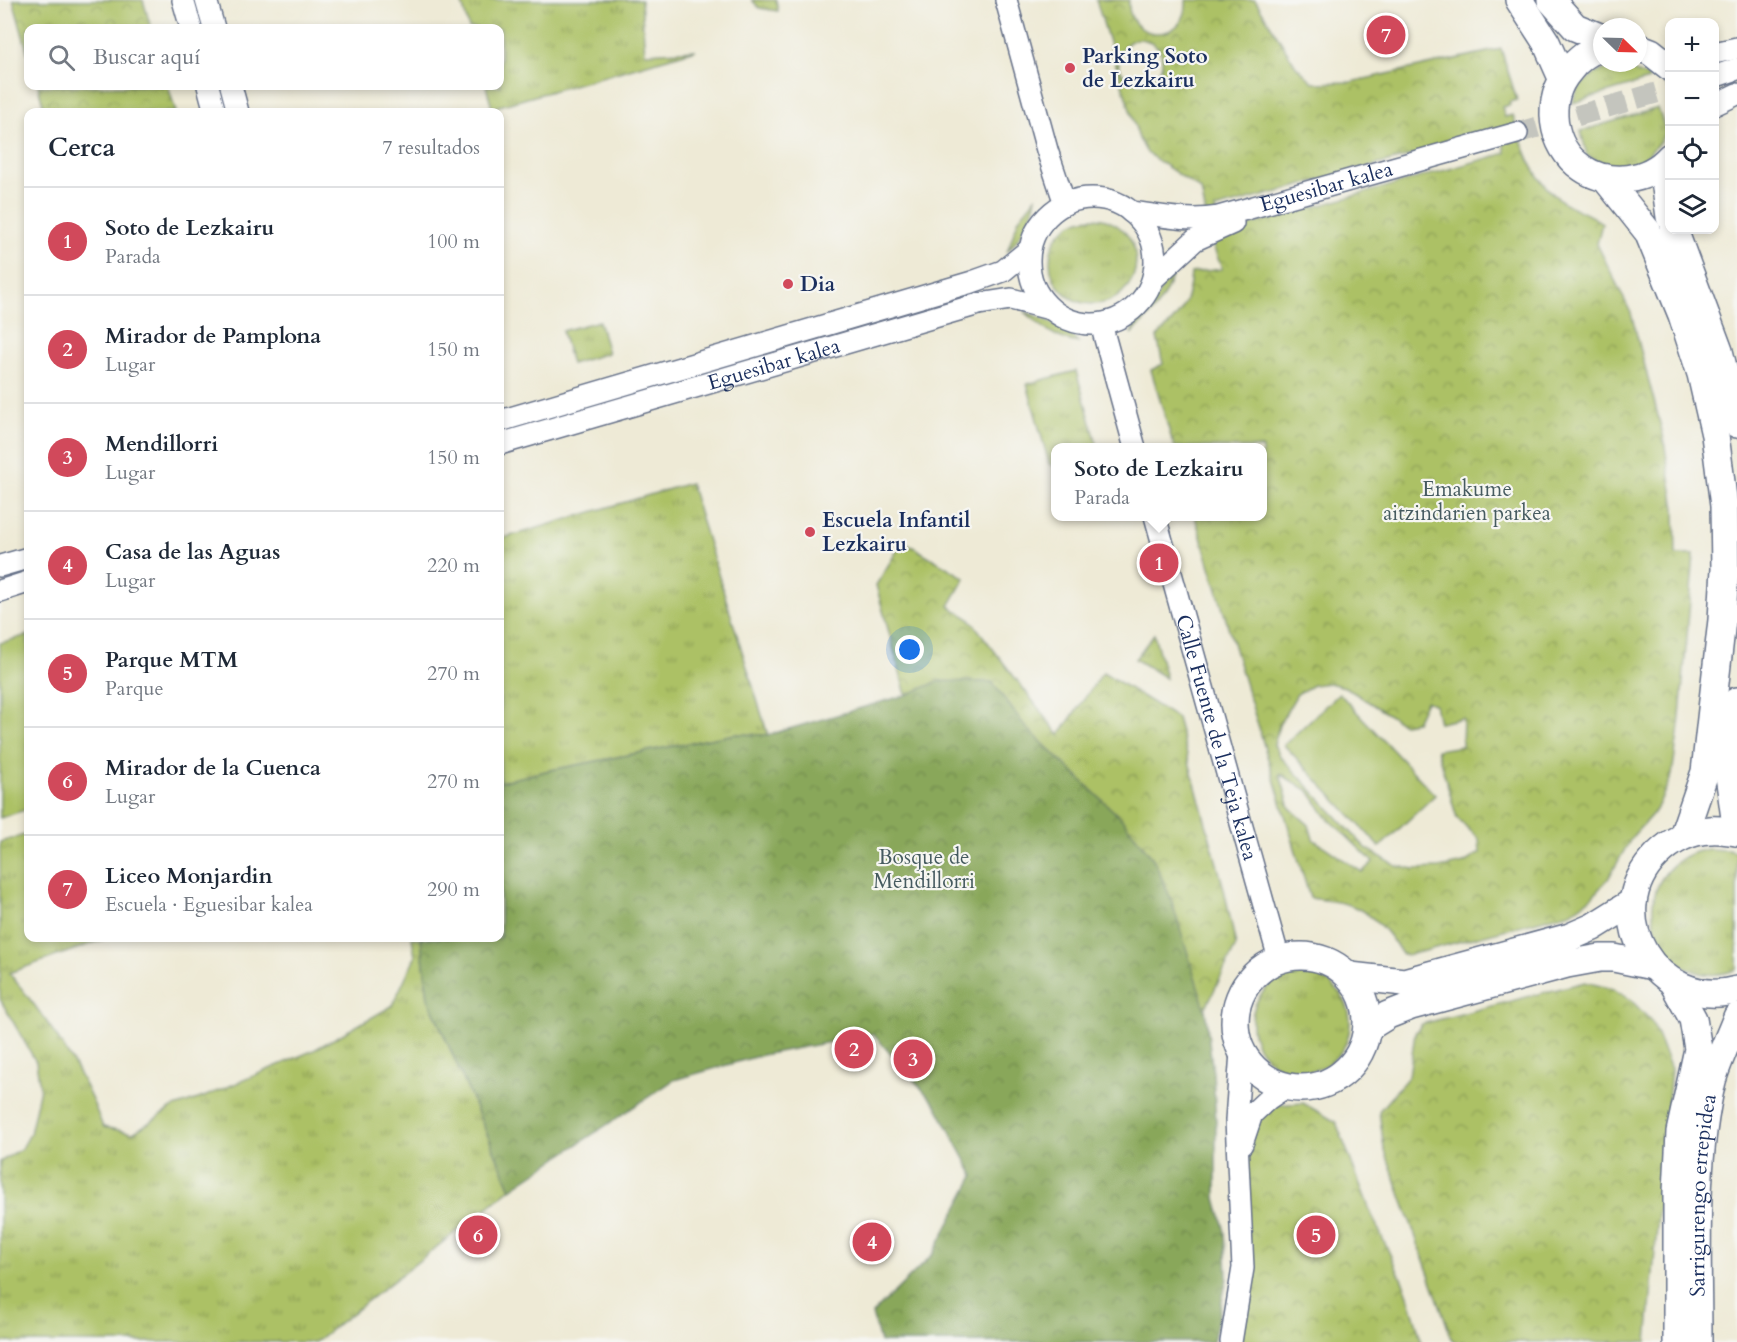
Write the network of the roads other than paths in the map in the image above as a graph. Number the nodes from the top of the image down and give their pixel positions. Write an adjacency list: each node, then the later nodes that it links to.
1 (183, 0): 6 (street)
2 (206, 0): 7 (street)
3 (1006, 0): 21 (street)
4 (1519, 0): 12 (main road)
5 (1551, 0): 8 (main road)
6 (190, 24)
7 (213, 24)
8 (1593, 34)
9 (1737, 48): 11 (street)
10 (1593, 51): 12 (main road)
11 (1719, 52)
12 (1562, 78): 20 (main road)
13 (1730, 80): 16 (street)
14 (208, 90): 17 (street)
15 (232, 90): 18 (street)
16 (1719, 97)
17 (214, 108)
18 (237, 108)
19 (1665, 161): 20 (main road)
20 (1605, 178): 39 (main road)
21 (1065, 204): 22 (street); 24 (street)
22 (1131, 212): 25 (street); 25 (street, Eguesibar kalea)
23 (1675, 234): 29 (main road)
24 (1030, 249): 26 (street); 28 (street, Eguesibar kalea)
25 (1153, 279): 27 (street)
26 (1050, 309): 27 (street); 30 (street, Eguesibar kalea)
27 (1101, 324): 31 (street)
28 (504, 420)
29 (1737, 424)
30 (504, 443)
31 (1134, 443)
32 (1156, 521): 41 (street, Calle Fuente de la Teja kalea)
33 (24, 559): 34 (street)
34 (0, 566)
35 (24, 583): 36 (street)
36 (0, 591)
37 (1737, 700): 38 (main road)
38 (1737, 832): 39 (main road)
39 (1683, 836): 40 (main road)
40 (1633, 902): 42 (main road, Sarrigurengo errepidea); 45 (main road)
41 (1279, 959): 43 (main road); 48 (main road)
42 (1663, 975): 44 (main road); 45 (main road); 52 (main road, Sarrigurengo errepidea)
43 (1350, 976): 45 (main road); 47 (main road)
44 (1737, 990)
45 (1407, 994): 47 (main road)
46 (1737, 1017): 53 (main road, Sarrigurengo errepidea)
47 (1367, 1028): 49 (main road)
48 (1241, 1052): 49 (main road); 50 (street)
49 (1286, 1087): 50 (street)
50 (1238, 1178): 51 (street)
51 (1231, 1342)
52 (1677, 1342)
53 (1698, 1342)

